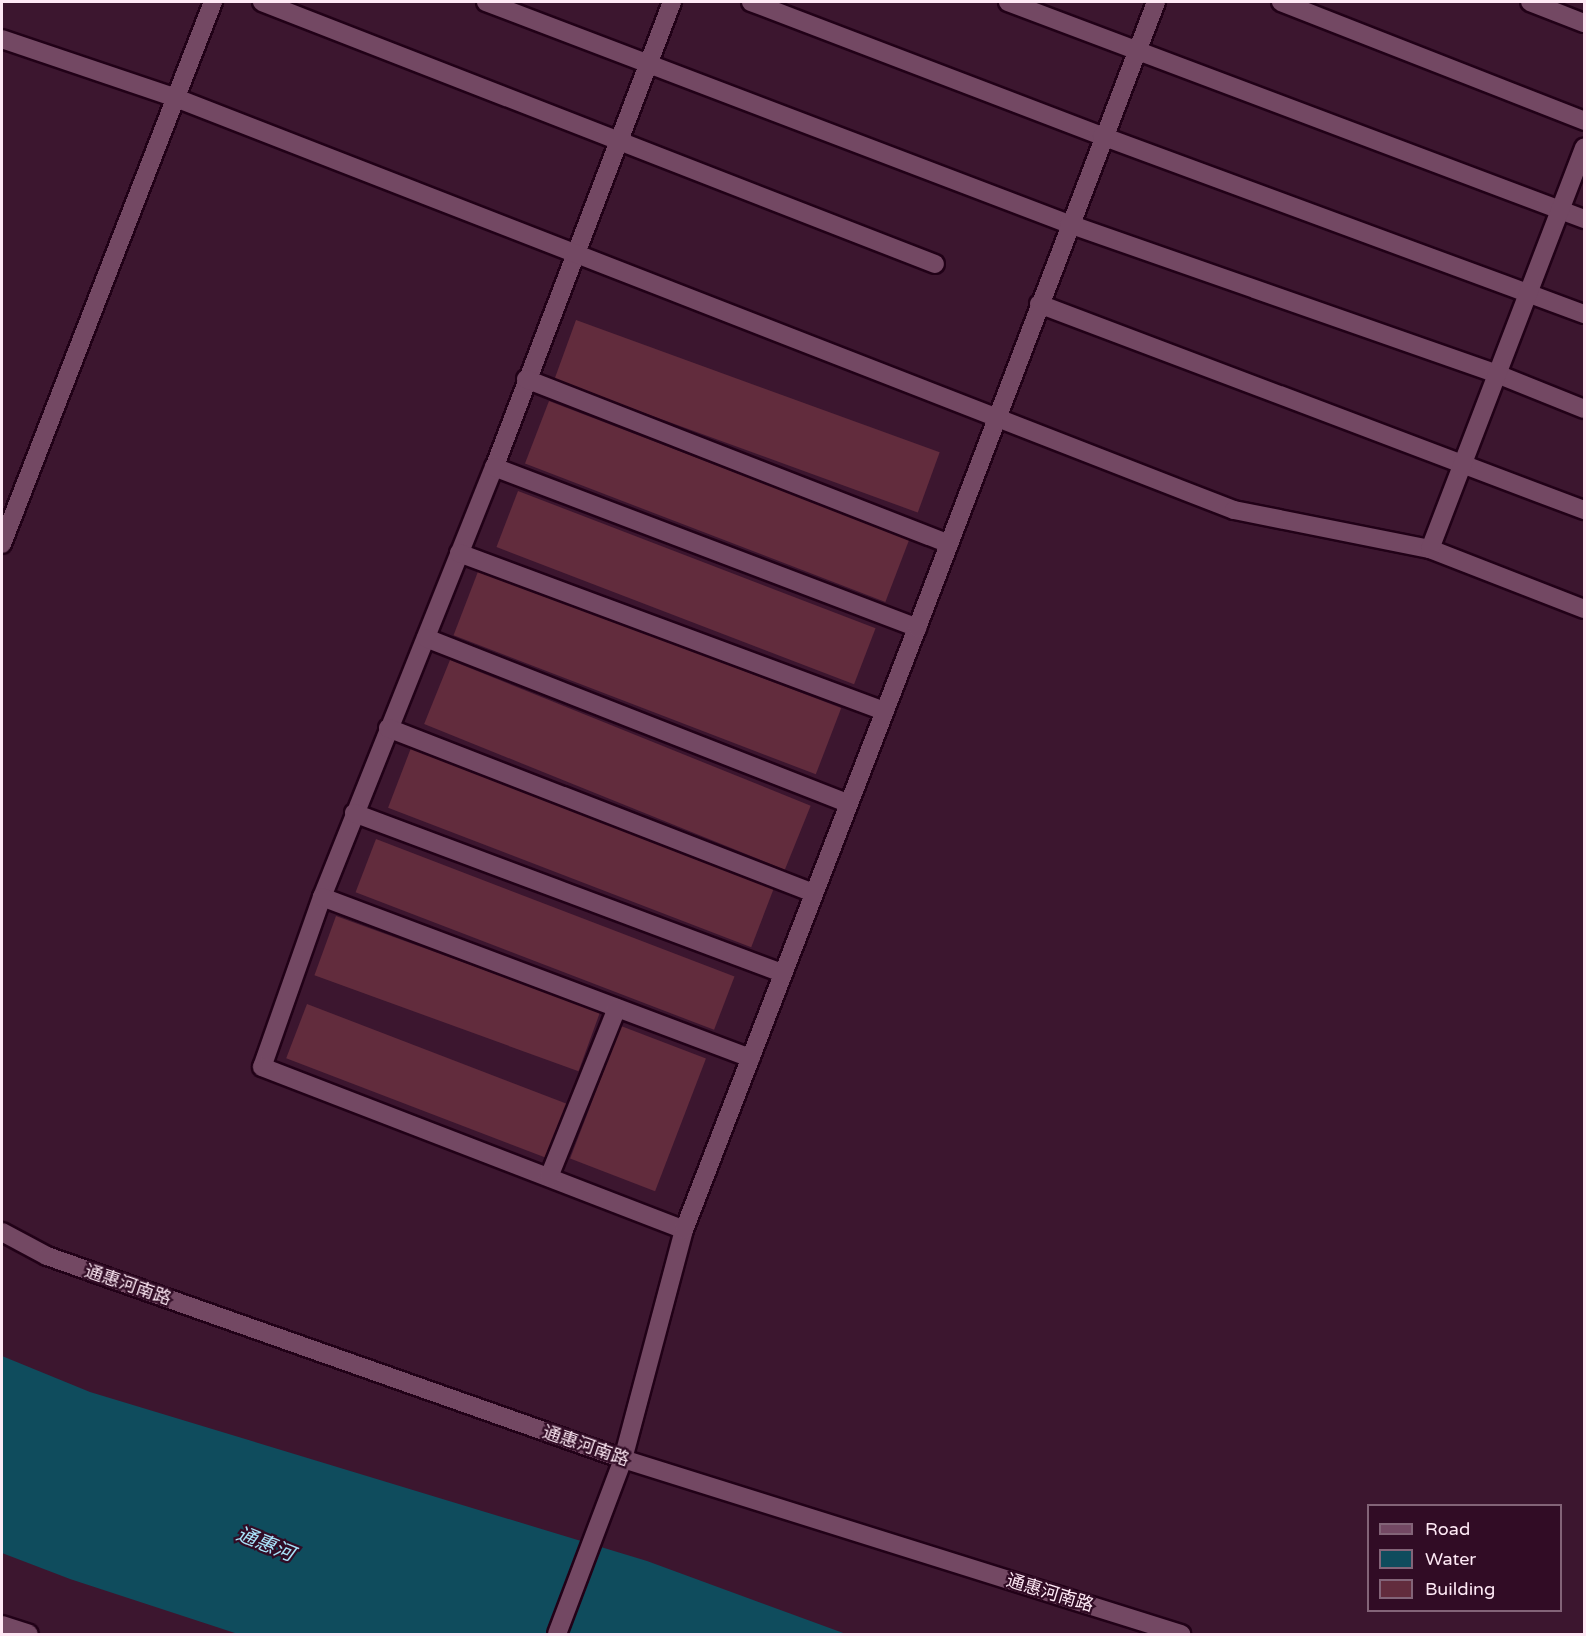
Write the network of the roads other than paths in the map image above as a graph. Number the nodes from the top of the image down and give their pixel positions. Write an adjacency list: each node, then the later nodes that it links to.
1 (213, 2): 14 (street)
2 (262, 2): 17 (street)
3 (486, 2): 13 (street)
4 (672, 2): 13 (street)
5 (751, 2): 16 (street)
6 (1008, 2): 12 (street)
7 (1156, 2): 12 (street)
8 (1286, 2): 15 (street)
9 (1530, 2): 10 (street)
10 (1584, 23)
11 (2, 39): 14 (street)
12 (1136, 51): 16 (street); 19 (street)
13 (649, 64): 17 (street); 21 (street)
14 (176, 98): 22 (street); 34 (street)
15 (1584, 121)
16 (1102, 136): 21 (street); 24 (street)
17 (620, 141): 22 (street); 23 (street)
18 (1584, 150): 19 (street)
19 (1561, 209): 20 (street); 24 (street)
20 (1584, 219)
21 (1070, 224): 25 (street); 27 (street)
22 (577, 255): 28 (street); 30 (street)
23 (935, 264)
24 (1529, 293): 26 (street); 27 (street)
25 (1039, 304): 30 (street); 31 (street)
26 (1584, 314)
27 (1497, 374): 29 (street); 31 (street)
28 (526, 379): 32 (street); 35 (street)
29 (1584, 409)
30 (997, 417): 35 (street); 36 (street)
31 (1463, 464): 33 (street); 36 (street)
32 (494, 467): 37 (street); 39 (street)
33 (1584, 510)
34 (2, 544)
35 (949, 544): 39 (street)
36 (1430, 549): 38 (street)
37 (459, 553): 40 (street); 41 (street)
38 (1584, 609)
39 (917, 628): 41 (street)
40 (426, 638): 42 (street); 43 (street)
41 (883, 711): 43 (street)
42 (388, 728): 44 (street); 45 (street)
43 (849, 804): 45 (street)
44 (354, 813): 46 (street); 47 (street)
45 (813, 893): 47 (street)
46 (322, 897): 48 (street); 50 (street)
47 (783, 973): 49 (street)
48 (617, 1008): 49 (street); 50 (street)
49 (751, 1058): 51 (street)
50 (549, 1177): 51 (street)
51 (684, 1230): 53 (street)
52 (2, 1232): 53 (street, 通惠河南路)
53 (623, 1459): 56 (street); 57 (street, 通惠河南路)
54 (2, 1625): 55 (street)
55 (29, 1635)
56 (558, 1635)
57 (1181, 1635)

